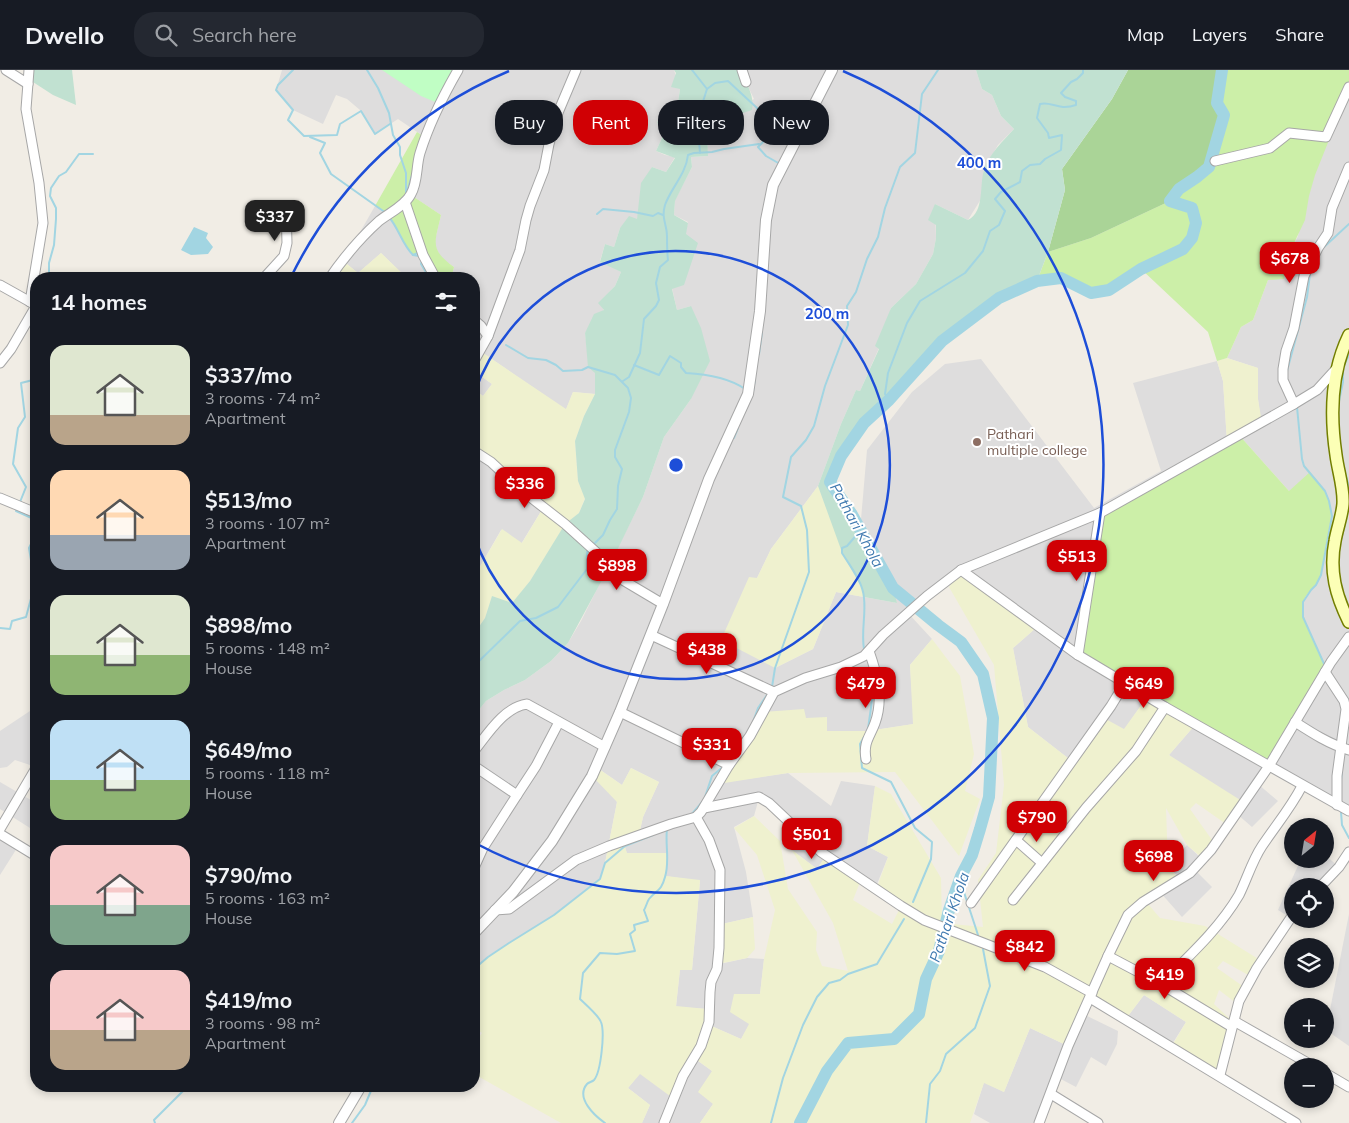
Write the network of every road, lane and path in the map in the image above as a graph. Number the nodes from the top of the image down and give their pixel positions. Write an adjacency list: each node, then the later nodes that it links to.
1 (6, 70): 8 (street)
2 (29, 70): 8 (street)
3 (458, 70): 12 (street)
4 (576, 70): 23 (street)
5 (742, 70): 7 (street)
6 (832, 70): 33 (street)
7 (746, 82)
8 (28, 84): 14 (street)
9 (1349, 88): 10 (street)
10 (1215, 161)
11 (1349, 167): 27 (street)
12 (405, 202): 16 (street); 17 (street)
13 (286, 208): 15 (street)
14 (37, 272)
15 (269, 272)
16 (334, 272)
17 (432, 272)
18 (0, 285): 19 (street)
19 (30, 303)
20 (30, 313): 25 (street)
21 (480, 327): 23 (street)
22 (1349, 335): 26 (main road)
23 (488, 336): 24 (street)
24 (480, 350)
25 (0, 363)
26 (1337, 368): 27 (street); 34 (main road)
27 (1294, 404): 31 (street)
28 (480, 455): 33 (street)
29 (0, 498): 30 (street)
30 (30, 511)
31 (1100, 513): 32 (street); 38 (street)
32 (961, 570): 37 (street); 38 (street)
33 (663, 604): 35 (street)
34 (1349, 622)
35 (651, 635): 41 (street); 43 (street)
36 (1349, 637): 39 (street)
37 (869, 651): 41 (street); 49 (street)
38 (1078, 655): 40 (street)
39 (1325, 672): 45 (street); 48 (street)
40 (1125, 683): 42 (street); 62 (street)
41 (774, 692): 50 (street)
42 (1165, 707): 51 (street); 66 (street)
43 (620, 712): 47 (street); 50 (street)
44 (559, 722): 46 (street); 47 (street); 55 (street)
45 (1295, 722): 48 (street); 51 (street)
46 (480, 744)
47 (605, 747): 70 (street)
48 (1344, 748): 56 (street)
49 (866, 759)
50 (729, 765): 57 (street)
51 (1269, 766): 54 (street); 73 (street)
52 (480, 770): 55 (street)
53 (30, 778): 60 (street)
54 (1302, 786): 56 (street); 74 (street)
55 (517, 795): 65 (street)
56 (1336, 805): 58 (street)
57 (704, 808): 59 (street); 75 (street)
58 (1349, 811)
59 (696, 817): 70 (street); 84 (street)
60 (0, 829)
61 (0, 834): 63 (street)
62 (1016, 840): 66 (street); 69 (street)
63 (30, 852)
64 (1349, 852): 67 (street)
65 (480, 855)
66 (1042, 863): 68 (street)
67 (1329, 878)
68 (1013, 900)
69 (971, 903)
70 (495, 910): 71 (street)
71 (480, 926)
72 (1284, 927): 76 (street)
73 (1108, 956): 74 (street); 75 (street)
74 (1162, 984): 76 (street)
75 (1091, 995): 78 (street); 82 (street)
76 (1233, 1024): 77 (street); 78 (street)
77 (1298, 1058)
78 (1220, 1075): 87 (street)
79 (1334, 1078): 80 (street)
80 (1349, 1087)
81 (357, 1092): 83 (street)
82 (1051, 1094): 85 (street); 86 (street)
83 (339, 1123)
84 (664, 1123)
85 (1039, 1123)
86 (1098, 1123)
87 (1296, 1123)

